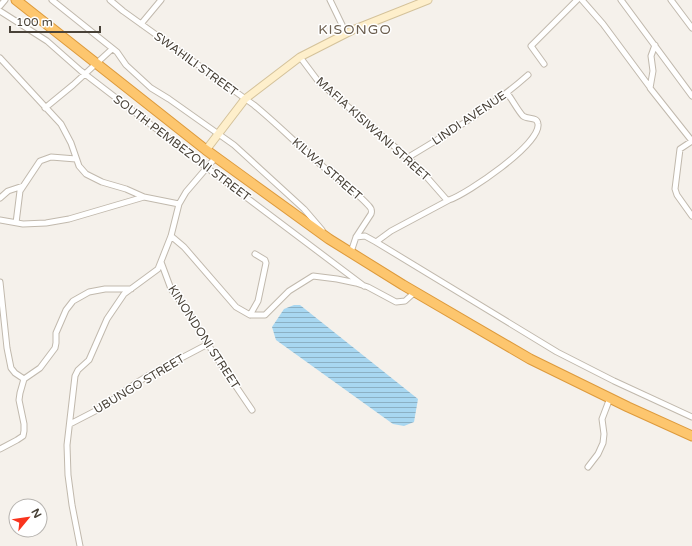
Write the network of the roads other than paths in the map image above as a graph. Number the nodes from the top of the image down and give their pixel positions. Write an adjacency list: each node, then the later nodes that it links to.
1 (5, 0): 12 (street)
2 (16, 0): 21 (highway)
3 (52, 0): 18 (street)
4 (110, 0): 14 (street, SWAHILI STREET)
5 (161, 0): 14 (street)
6 (330, 0): 16 (street)
7 (428, 0): 16 (street)
8 (577, 0): 22 (street)
9 (582, 0): 25 (street)
10 (621, 0): 17 (street)
11 (671, 0): 15 (street)
12 (0, 6)
13 (0, 12): 23 (street, SOUTH PEMBEZONI STREET)
14 (141, 24): 28 (street, SWAHILI STREET)
15 (692, 28)
16 (346, 33): 19 (street)
17 (655, 45): 25 (street); 27 (street)
18 (112, 49): 21 (street); 30 (street)
19 (300, 57): 28 (street); 34 (street, MAFIA KISIWANI STREET)
20 (0, 58): 29 (street)
21 (97, 64): 23 (street); 32 (highway)
22 (544, 64)
23 (86, 74): 29 (street); 36 (street, SOUTH PEMBEZONI STREET)
24 (528, 75): 26 (street, LINDI AVENUE)
25 (649, 86): 31 (street)
26 (507, 93): 34 (street, LINDI AVENUE); 40 (street)
27 (692, 96)
28 (245, 99): 30 (street); 46 (street, KILWA STREET)
29 (45, 108): 35 (street)
30 (220, 134): 32 (street); 47 (street)
31 (692, 141): 42 (street)
32 (206, 150): 33 (highway)
33 (216, 157): 36 (street); 47 (highway)
34 (407, 158): 40 (street, MAFIA KISIWANI STREET)
35 (76, 159): 37 (street); 38 (street)
36 (206, 167): 41 (street); 53 (street, SOUTH PEMBEZONI STREET)
37 (23, 186): 39 (street); 44 (street)
38 (144, 197): 41 (street); 44 (street)
39 (0, 198)
40 (449, 200): 48 (street)
41 (179, 204): 45 (street)
42 (692, 216)
43 (0, 220): 44 (street)
44 (16, 223)
45 (171, 236): 51 (street); 56 (street)
46 (356, 237): 48 (street); 49 (street, KILWA STREET)
47 (329, 239): 49 (highway)
48 (376, 242): 61 (street)
49 (351, 252): 55 (highway)
50 (256, 254): 56 (street)
51 (161, 262): 54 (street); 57 (street, KINONDONI STREET)
52 (0, 282): 58 (street)
53 (364, 286): 55 (street); 56 (street)
54 (131, 289): 58 (street); 62 (street)
55 (414, 292): 59 (highway)
56 (250, 315)
57 (208, 344): 60 (street, KINONDONI STREET); 62 (street, UBUNGO STREET)
58 (24, 380): 64 (street)
59 (610, 398): 63 (highway); 65 (street)
60 (252, 410)
61 (692, 417)
62 (70, 424): 66 (street)
63 (692, 436)
64 (0, 449)
65 (588, 467)
66 (81, 545)

